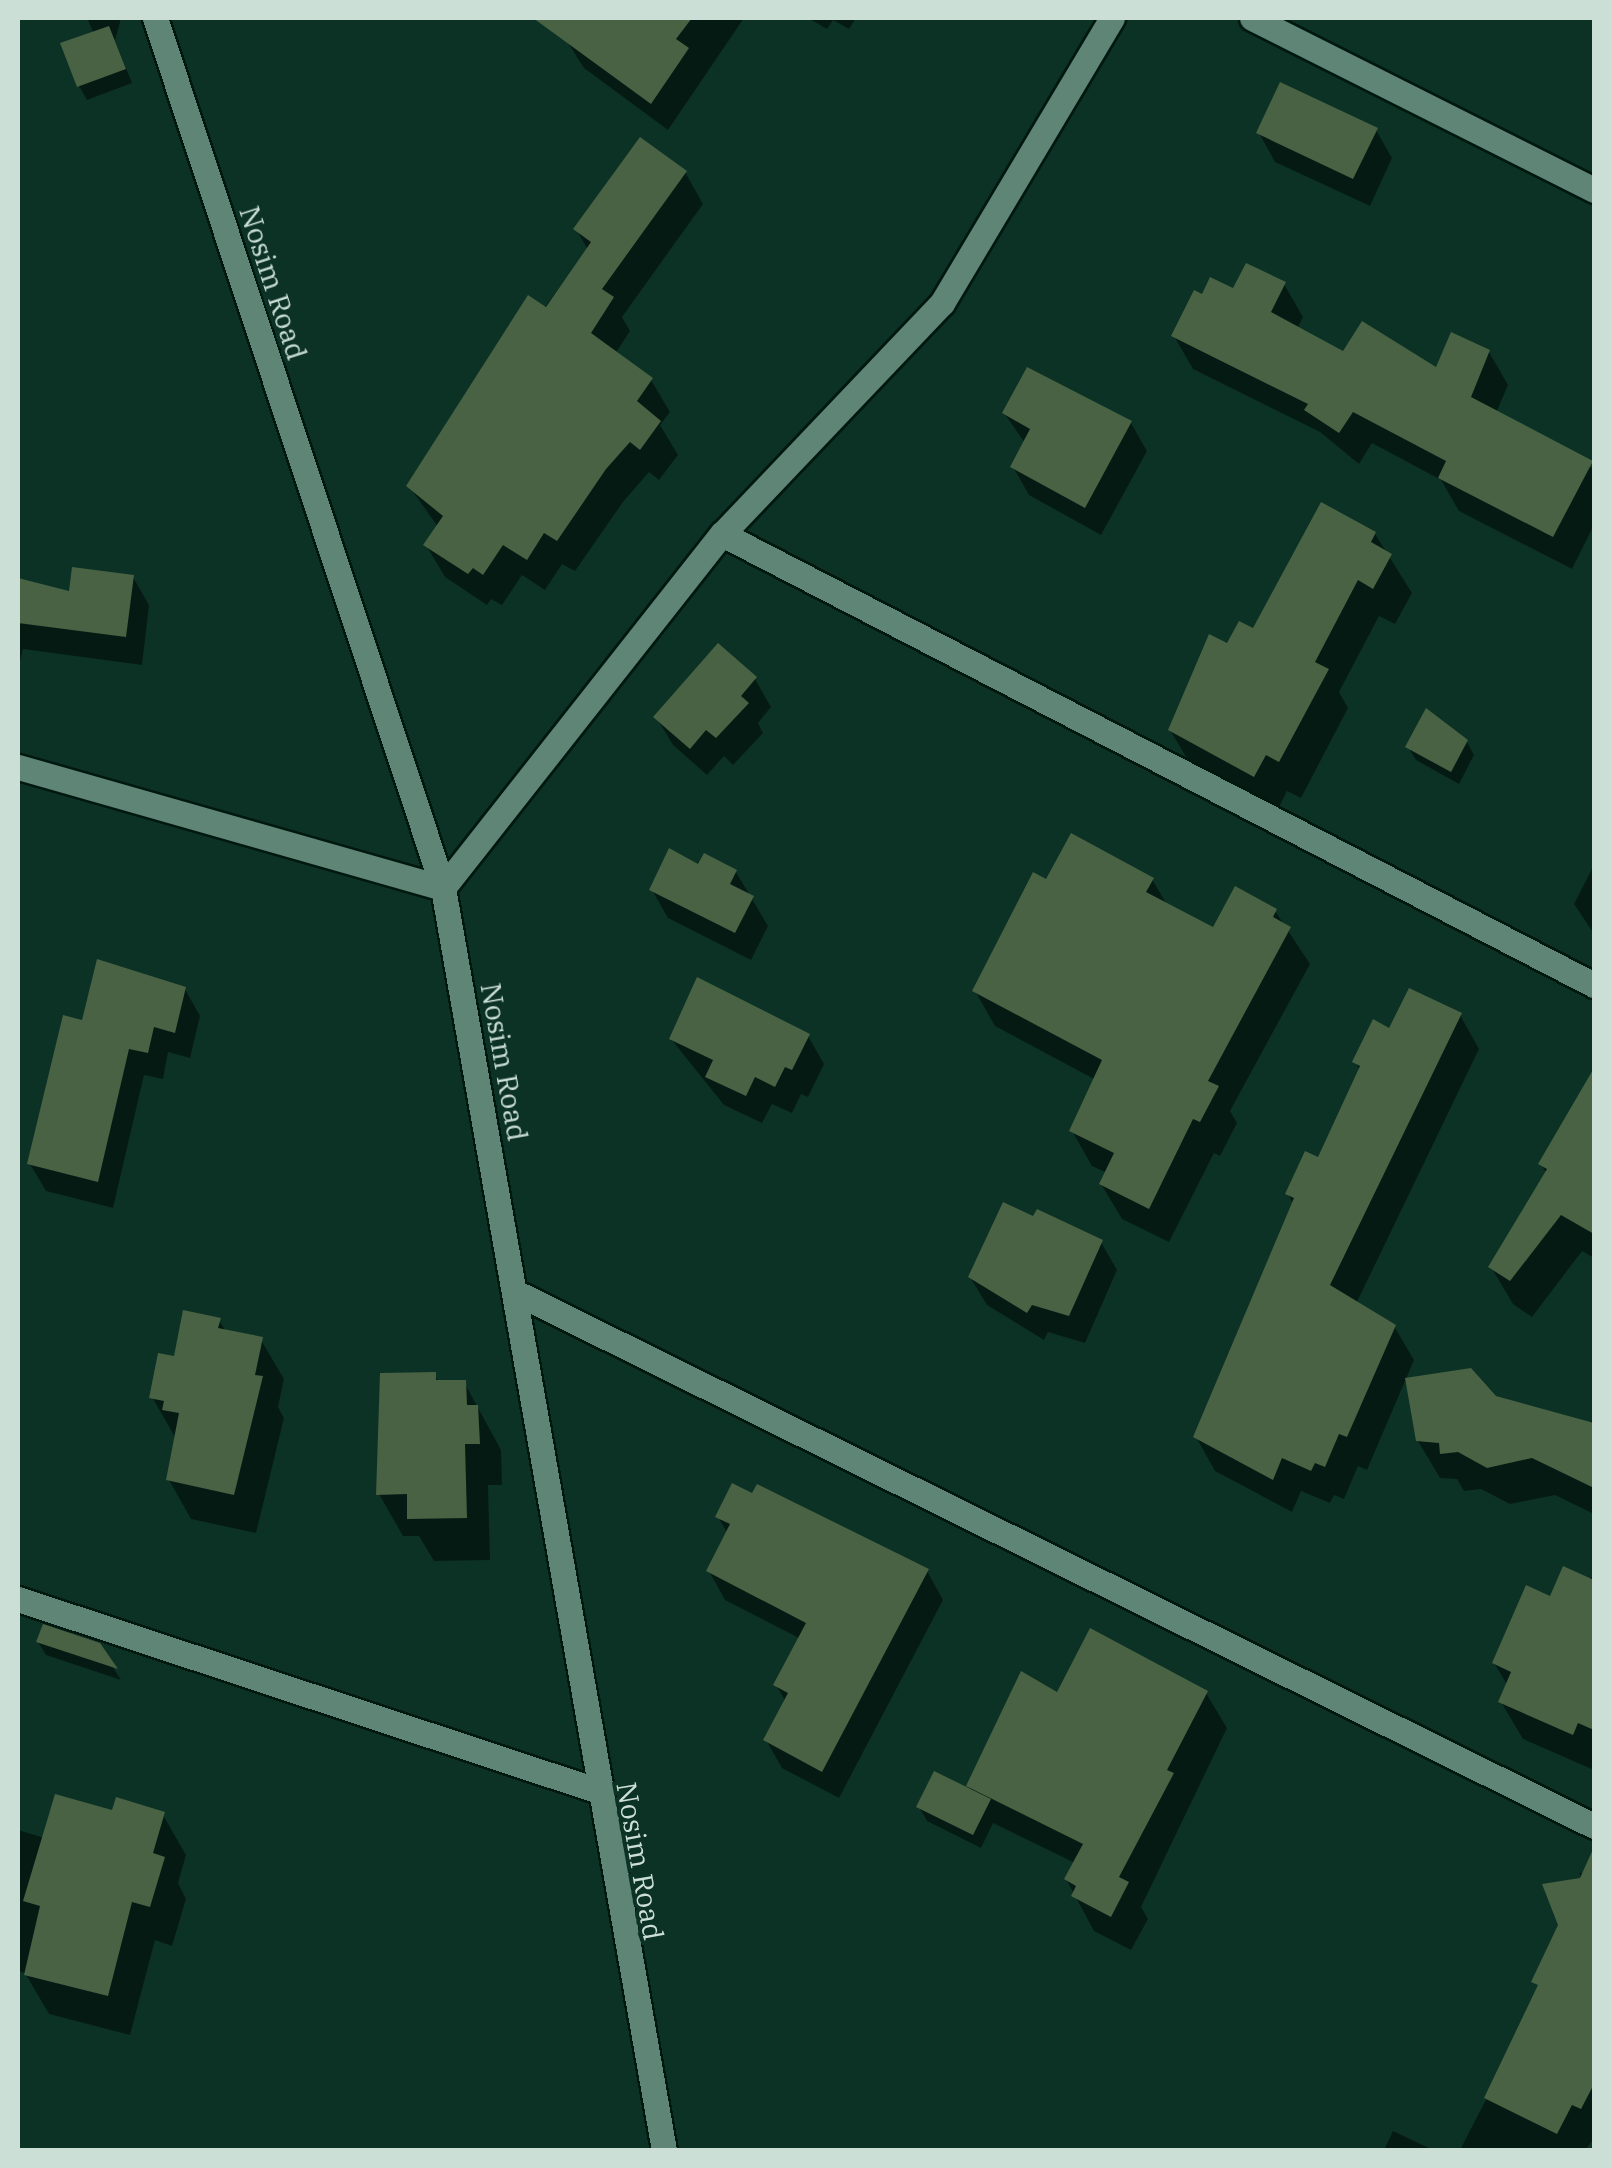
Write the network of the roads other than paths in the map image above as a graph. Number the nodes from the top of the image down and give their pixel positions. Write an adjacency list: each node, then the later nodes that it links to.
1 (154, 18): 7 (street, Nosim Road)
2 (1112, 18): 5 (street)
3 (1252, 18): 4 (street)
4 (1594, 190)
5 (722, 534): 7 (street); 8 (street)
6 (18, 767): 7 (street)
7 (443, 888): 9 (street, Nosim Road)
8 (1594, 986)
9 (515, 1292): 11 (street, Nosim Road); 12 (street)
10 (18, 1599): 11 (street)
11 (596, 1790): 13 (street, Nosim Road)
12 (1594, 1826)
13 (664, 2150)

